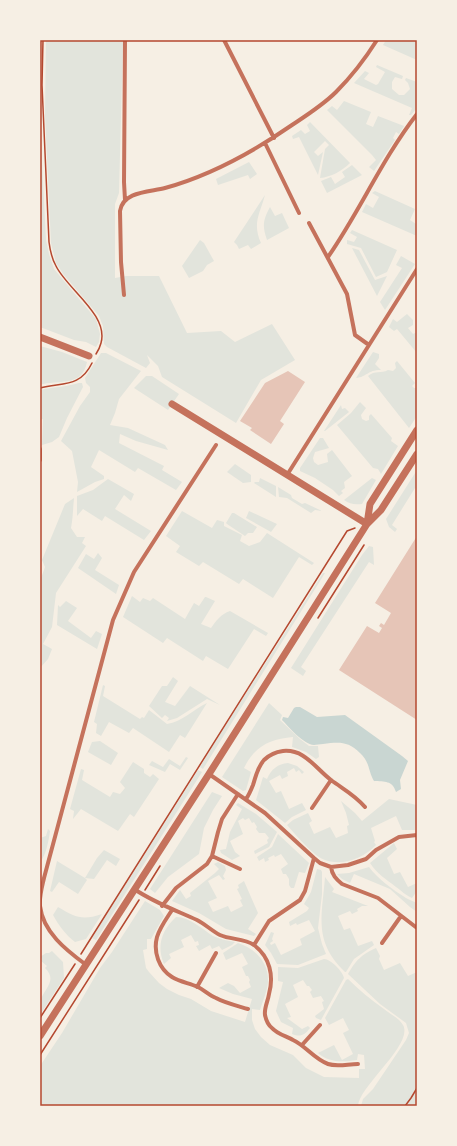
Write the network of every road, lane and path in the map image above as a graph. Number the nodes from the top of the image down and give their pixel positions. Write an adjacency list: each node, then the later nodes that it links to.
1 (43, 40): 17 (path)
2 (125, 40): 8 (street)
3 (224, 40): 6 (street)
4 (377, 40): 6 (street)
5 (417, 114): 11 (street)
6 (274, 138): 7 (street)
7 (265, 143): 8 (street); 9 (street)
8 (125, 200): 13 (street)
9 (299, 213)
10 (309, 223): 11 (street)
11 (328, 257): 15 (street)
12 (417, 269): 15 (street)
13 (124, 295)
14 (40, 337): 16 (street)
15 (369, 345): 24 (street)
16 (89, 356)
17 (40, 388)
18 (172, 404): 24 (street)
19 (417, 430): 25 (street)
20 (216, 445): 38 (street)
21 (40, 449): 23 (street)
22 (417, 454): 25 (street)
23 (40, 460)
24 (287, 476): 25 (street)
25 (367, 524): 27 (street)
26 (347, 531): 47 (path)
27 (209, 774): 29 (street); 39 (street)
28 (331, 780): 30 (street); 31 (street); 32 (street)
29 (238, 794): 30 (street); 34 (street)
30 (246, 799): 35 (street)
31 (365, 807)
32 (312, 808)
33 (417, 835): 36 (street)
34 (212, 856): 37 (street); 40 (street)
35 (314, 858): 36 (street); 45 (street)
36 (331, 867): 42 (street)
37 (240, 869)
38 (42, 877): 47 (street)
39 (134, 889): 40 (street); 48 (street)
40 (162, 906): 41 (street)
41 (172, 910): 45 (street); 49 (street)
42 (401, 916): 43 (street); 44 (street)
43 (417, 928)
44 (382, 943)
45 (254, 945): 54 (street)
46 (216, 953): 49 (street)
47 (78, 959): 48 (street); 51 (path)
48 (86, 964): 53 (street)
49 (197, 987): 50 (street)
50 (248, 1009)
51 (40, 1018)
52 (320, 1024): 54 (street)
53 (40, 1036)
54 (302, 1045): 55 (street)
55 (358, 1064)
56 (417, 1088): 57 (path)
57 (405, 1106)

